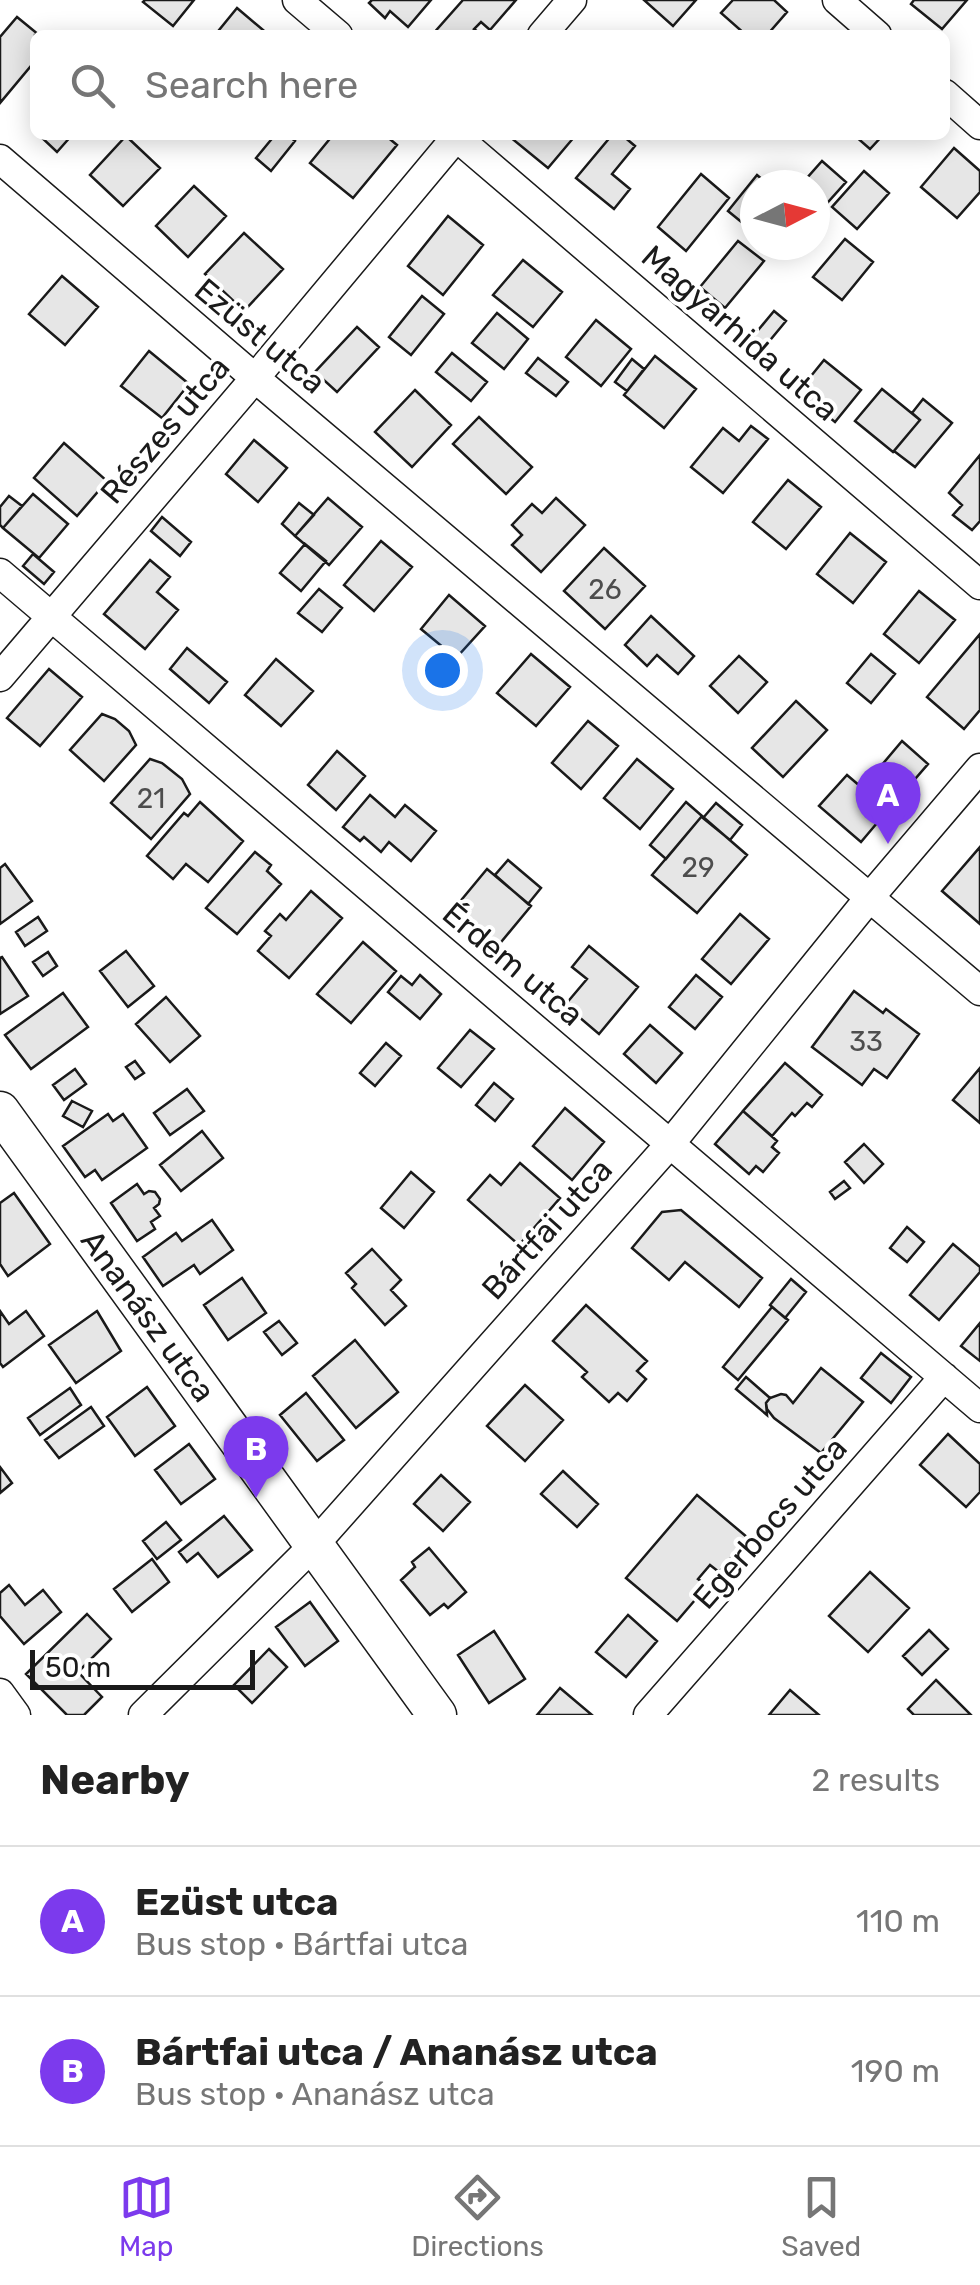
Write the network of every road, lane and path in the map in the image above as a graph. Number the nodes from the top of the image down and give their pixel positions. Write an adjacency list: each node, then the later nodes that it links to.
1 (297, 0): 4 (street)
2 (572, 0): 5 (street)
3 (838, 0): 6 (street)
4 (332, 30)
5 (546, 30)
6 (872, 30)
7 (950, 98): 8 (street)
8 (980, 125)
9 (453, 140): 12 (street, Részes utca)
10 (461, 140): 14 (street, Magyarhida utca)
11 (0, 159): 12 (street, Ezüst utca)
12 (255, 378): 15 (street, Részes utca); 18 (street, Ezüst utca)
13 (0, 573): 15 (street, Érdem utca)
14 (980, 585)
15 (52, 618): 16 (street, Részes utca); 21 (street, Érdem utca)
16 (0, 677)
17 (980, 768): 18 (street, Bártfai utca)
18 (870, 896): 19 (street, Ezüst utca); 21 (street, Bártfai utca)
19 (980, 991)
20 (0, 1112): 24 (street, Ananász utca)
21 (670, 1144): 22 (street, Érdem utca); 24 (street, Bártfai utca)
22 (944, 1377): 23 (street, Érdem utca); 29 (street, Egerbocs utca)
23 (980, 1408)
24 (314, 1545): 27 (street, Bártfai utca); 28 (street, Ananász utca)
25 (0, 1693): 26 (street)
26 (16, 1715)
27 (143, 1715)
28 (437, 1715)
29 (648, 1715)

